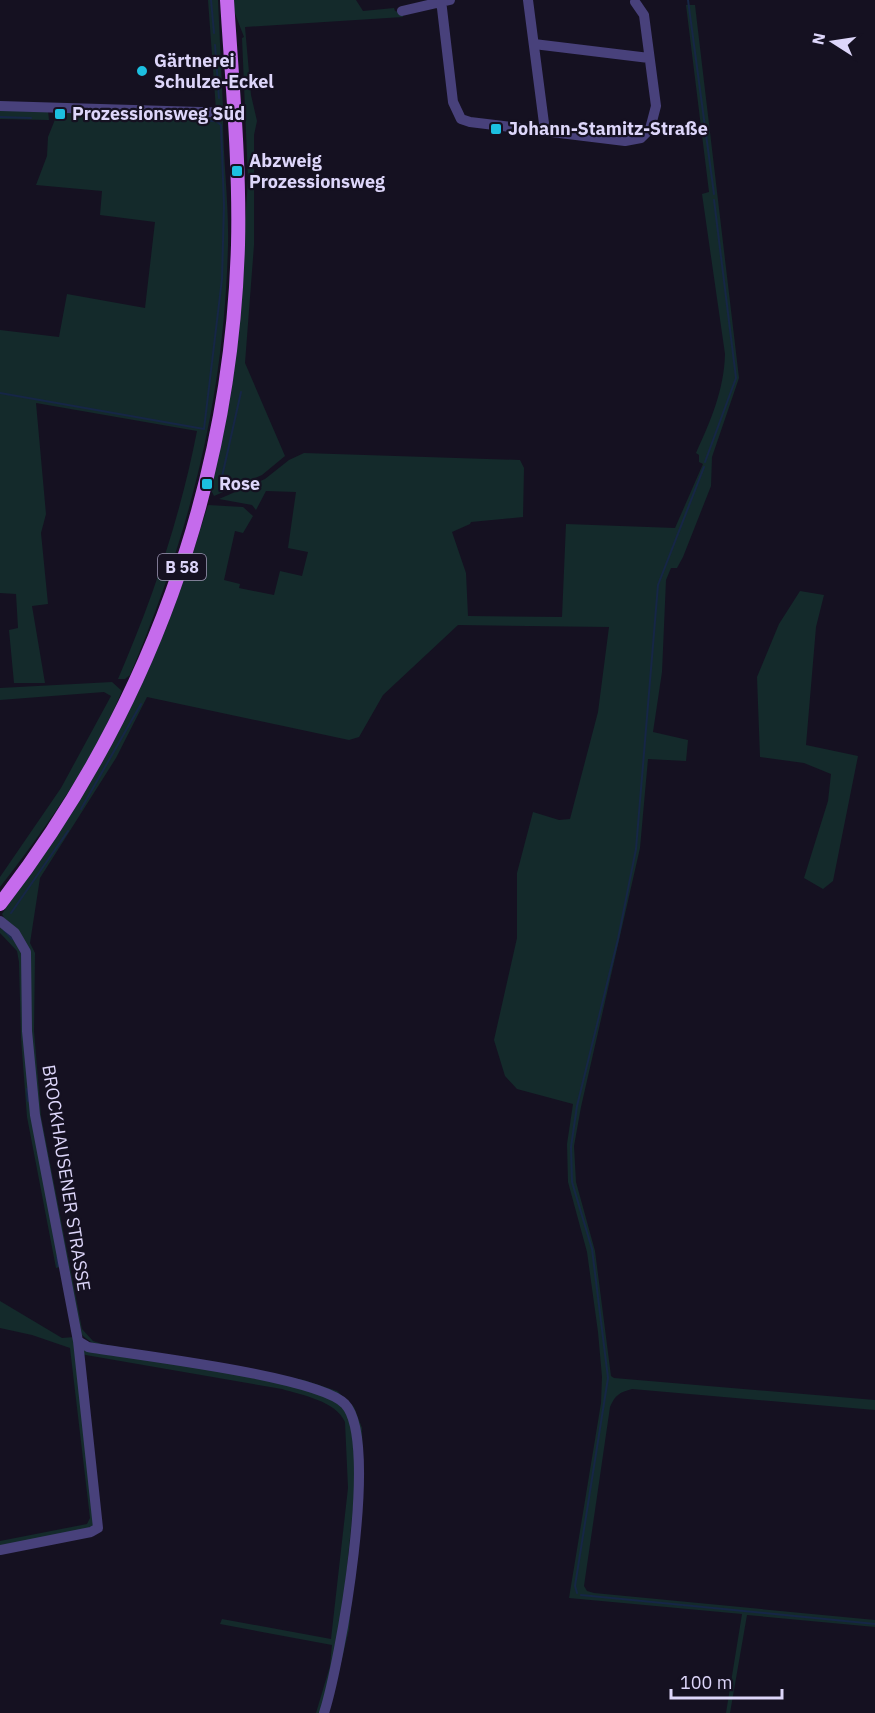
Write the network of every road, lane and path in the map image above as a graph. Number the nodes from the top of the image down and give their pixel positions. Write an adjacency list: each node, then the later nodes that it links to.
1 (227, 0): 9 (main road, B 58)
2 (528, 0): 6 (street)
3 (444, 1): 5 (street); 10 (street)
4 (635, 2): 7 (street)
5 (402, 11)
6 (534, 44): 7 (street); 10 (street)
7 (649, 58): 10 (street)
8 (0, 106): 9 (street)
9 (234, 113): 11 (main road, B 58)
10 (545, 131)
11 (0, 904)
12 (0, 921): 13 (street, BROCKHAUSENER STRASSE)
13 (78, 1341): 14 (street, BROCKHAUSENER STRASSE); 15 (street)
14 (0, 1550)
15 (324, 1713)

